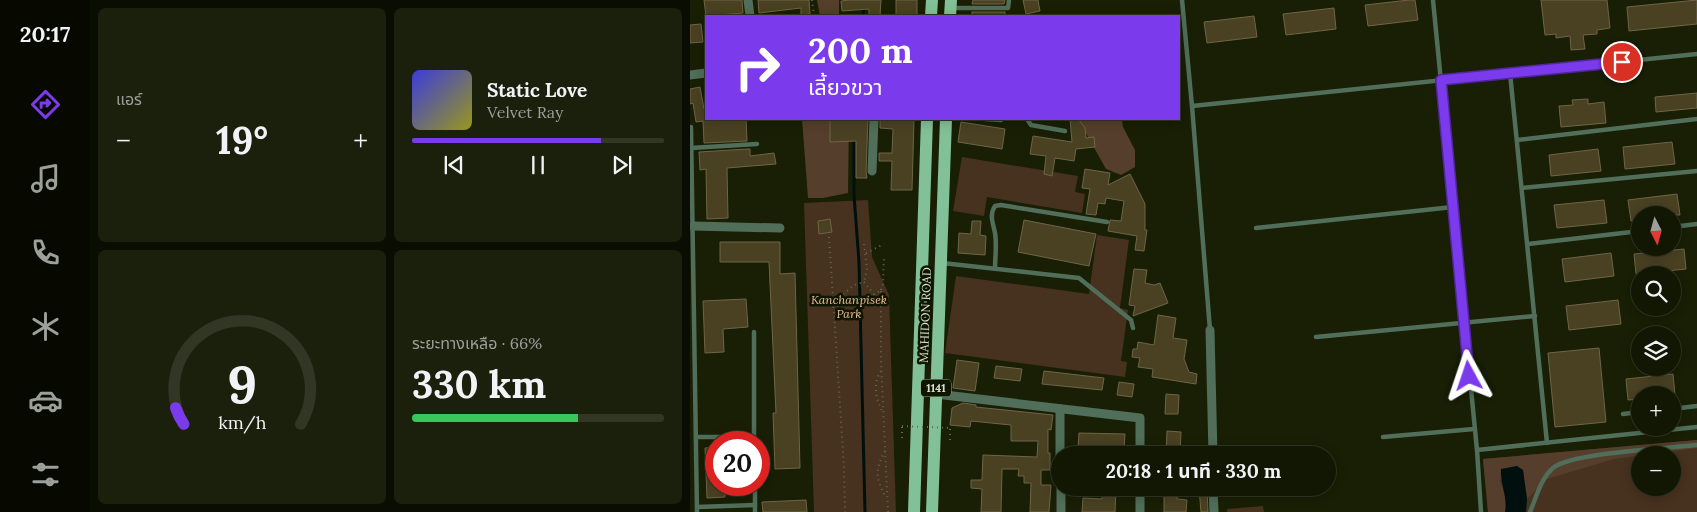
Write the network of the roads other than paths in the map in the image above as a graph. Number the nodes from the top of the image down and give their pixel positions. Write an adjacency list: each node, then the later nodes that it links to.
1 (748, 0): 7 (street)
2 (932, 0): 8 (main road)
3 (1009, 0): 6 (lane)
4 (1182, 0): 14 (lane)
5 (1433, 0): 13 (lane)
6 (950, 8)
7 (750, 15)
8 (931, 15)
9 (1697, 54): 11 (lane)
10 (705, 73): 12 (street)
11 (1510, 73): 13 (lane); 22 (lane)
12 (690, 75)
13 (1441, 80): 14 (lane); 28 (lane)
14 (1192, 106): 45 (lane)
15 (874, 120): 25 (street)
16 (927, 120): 34 (main road, MAHIDON ROAD / 1141)
17 (946, 120): 36 (main road, MAHIDON ROAD / 1141)
18 (1028, 120): 21 (lane)
19 (1697, 120): 22 (lane)
20 (691, 127): 23 (lane)
21 (1065, 131)
22 (1517, 140): 27 (lane)
23 (691, 144): 24 (lane); 31 (lane)
24 (757, 144)
25 (872, 171)
26 (1697, 171): 27 (lane)
27 (1522, 188): 38 (lane)
28 (1453, 207): 35 (lane); 43 (lane)
29 (1107, 222): 40 (lane)
30 (1697, 224): 32 (lane)
31 (693, 226): 33 (street); 41 (lane)
32 (1681, 226)
33 (780, 228)
34 (923, 228): 36 (main road); 75 (main road, MAHIDON ROAD / 1141)
35 (1256, 228)
36 (942, 229): 39 (main road, MAHIDON ROAD / 1141)
37 (1631, 232): 38 (lane)
38 (1528, 244): 42 (lane)
39 (941, 263): 40 (lane); 49 (main road, MAHIDON ROAD / 1141)
40 (995, 269): 44 (lane)
41 (692, 271): 47 (lane)
42 (1535, 316): 43 (lane); 62 (lane)
43 (1464, 322): 48 (lane); 57 (lane)
44 (1133, 328)
45 (1210, 330): 65 (street)
46 (754, 332): 58 (lane)
47 (692, 336): 55 (lane)
48 (1316, 337)
49 (936, 394): 52 (street); 76 (main road, MAHIDON ROAD / 1141)
50 (1697, 406): 51 (lane)
51 (1681, 408)
52 (1060, 409): 63 (street); 64 (street)
53 (1631, 413): 54 (lane)
54 (1623, 414)
55 (693, 420): 59 (lane)
56 (1697, 427): 62 (lane)
57 (1474, 429): 61 (lane); 67 (lane)
58 (754, 431)
59 (696, 437): 60 (lane); 73 (lane)
60 (705, 437)
61 (1383, 437)
62 (1547, 443): 67 (lane)
63 (1060, 446)
64 (1140, 446)
65 (1213, 446)
66 (1697, 446): 81 (lane)
67 (1476, 450): 80 (lane)
68 (755, 496): 72 (lane)
69 (1061, 496): 77 (street)
70 (1140, 496): 78 (street)
71 (1214, 496): 79 (street)
72 (755, 505): 73 (lane); 74 (lane)
73 (697, 510)
74 (755, 512)
75 (914, 512)
76 (932, 512)
77 (1061, 512)
78 (1140, 512)
79 (1214, 512)
80 (1481, 512)
81 (1530, 512)

